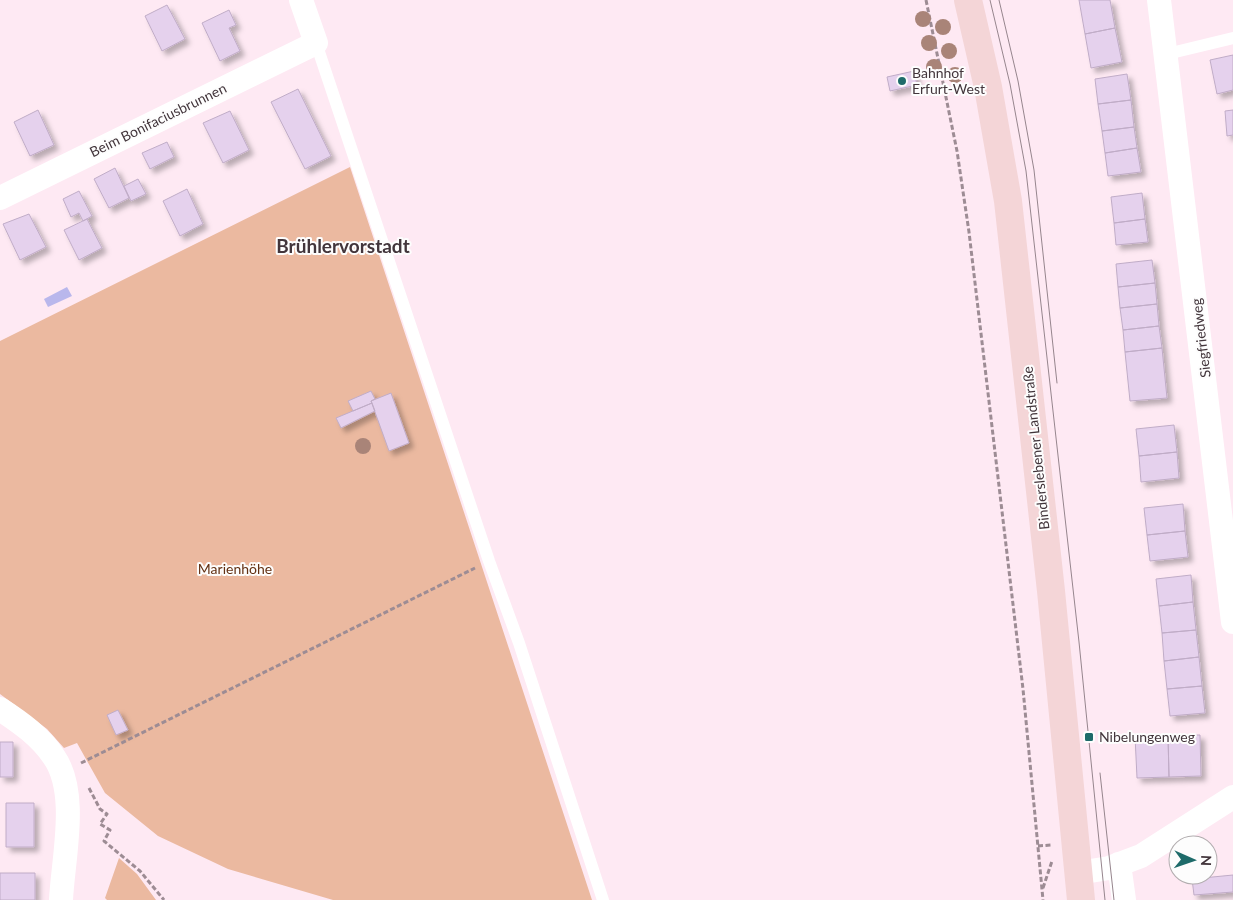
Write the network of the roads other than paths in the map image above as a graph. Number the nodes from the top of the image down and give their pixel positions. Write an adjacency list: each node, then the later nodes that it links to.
1 (301, 0): 5 (street)
2 (968, 0): 13 (main road, Binderslebener Landstraße)
3 (1159, 0): 6 (street, Siegfriedweg)
4 (1233, 38): 6 (lane)
5 (316, 43): 7 (street, Beim Bonifaciusbrunnen); 15 (lane)
6 (1167, 54): 8 (street, Siegfriedweg)
7 (0, 198)
8 (1225, 475): 9 (street, Siegfriedweg)
9 (1233, 622)
10 (0, 708): 14 (street)
11 (1233, 797): 12 (street)
12 (1120, 864): 13 (street); 17 (street)
13 (1078, 873): 16 (main road, Binderslebener Landstraße)
14 (61, 900)
15 (603, 900)
16 (1081, 900)
17 (1124, 900)

